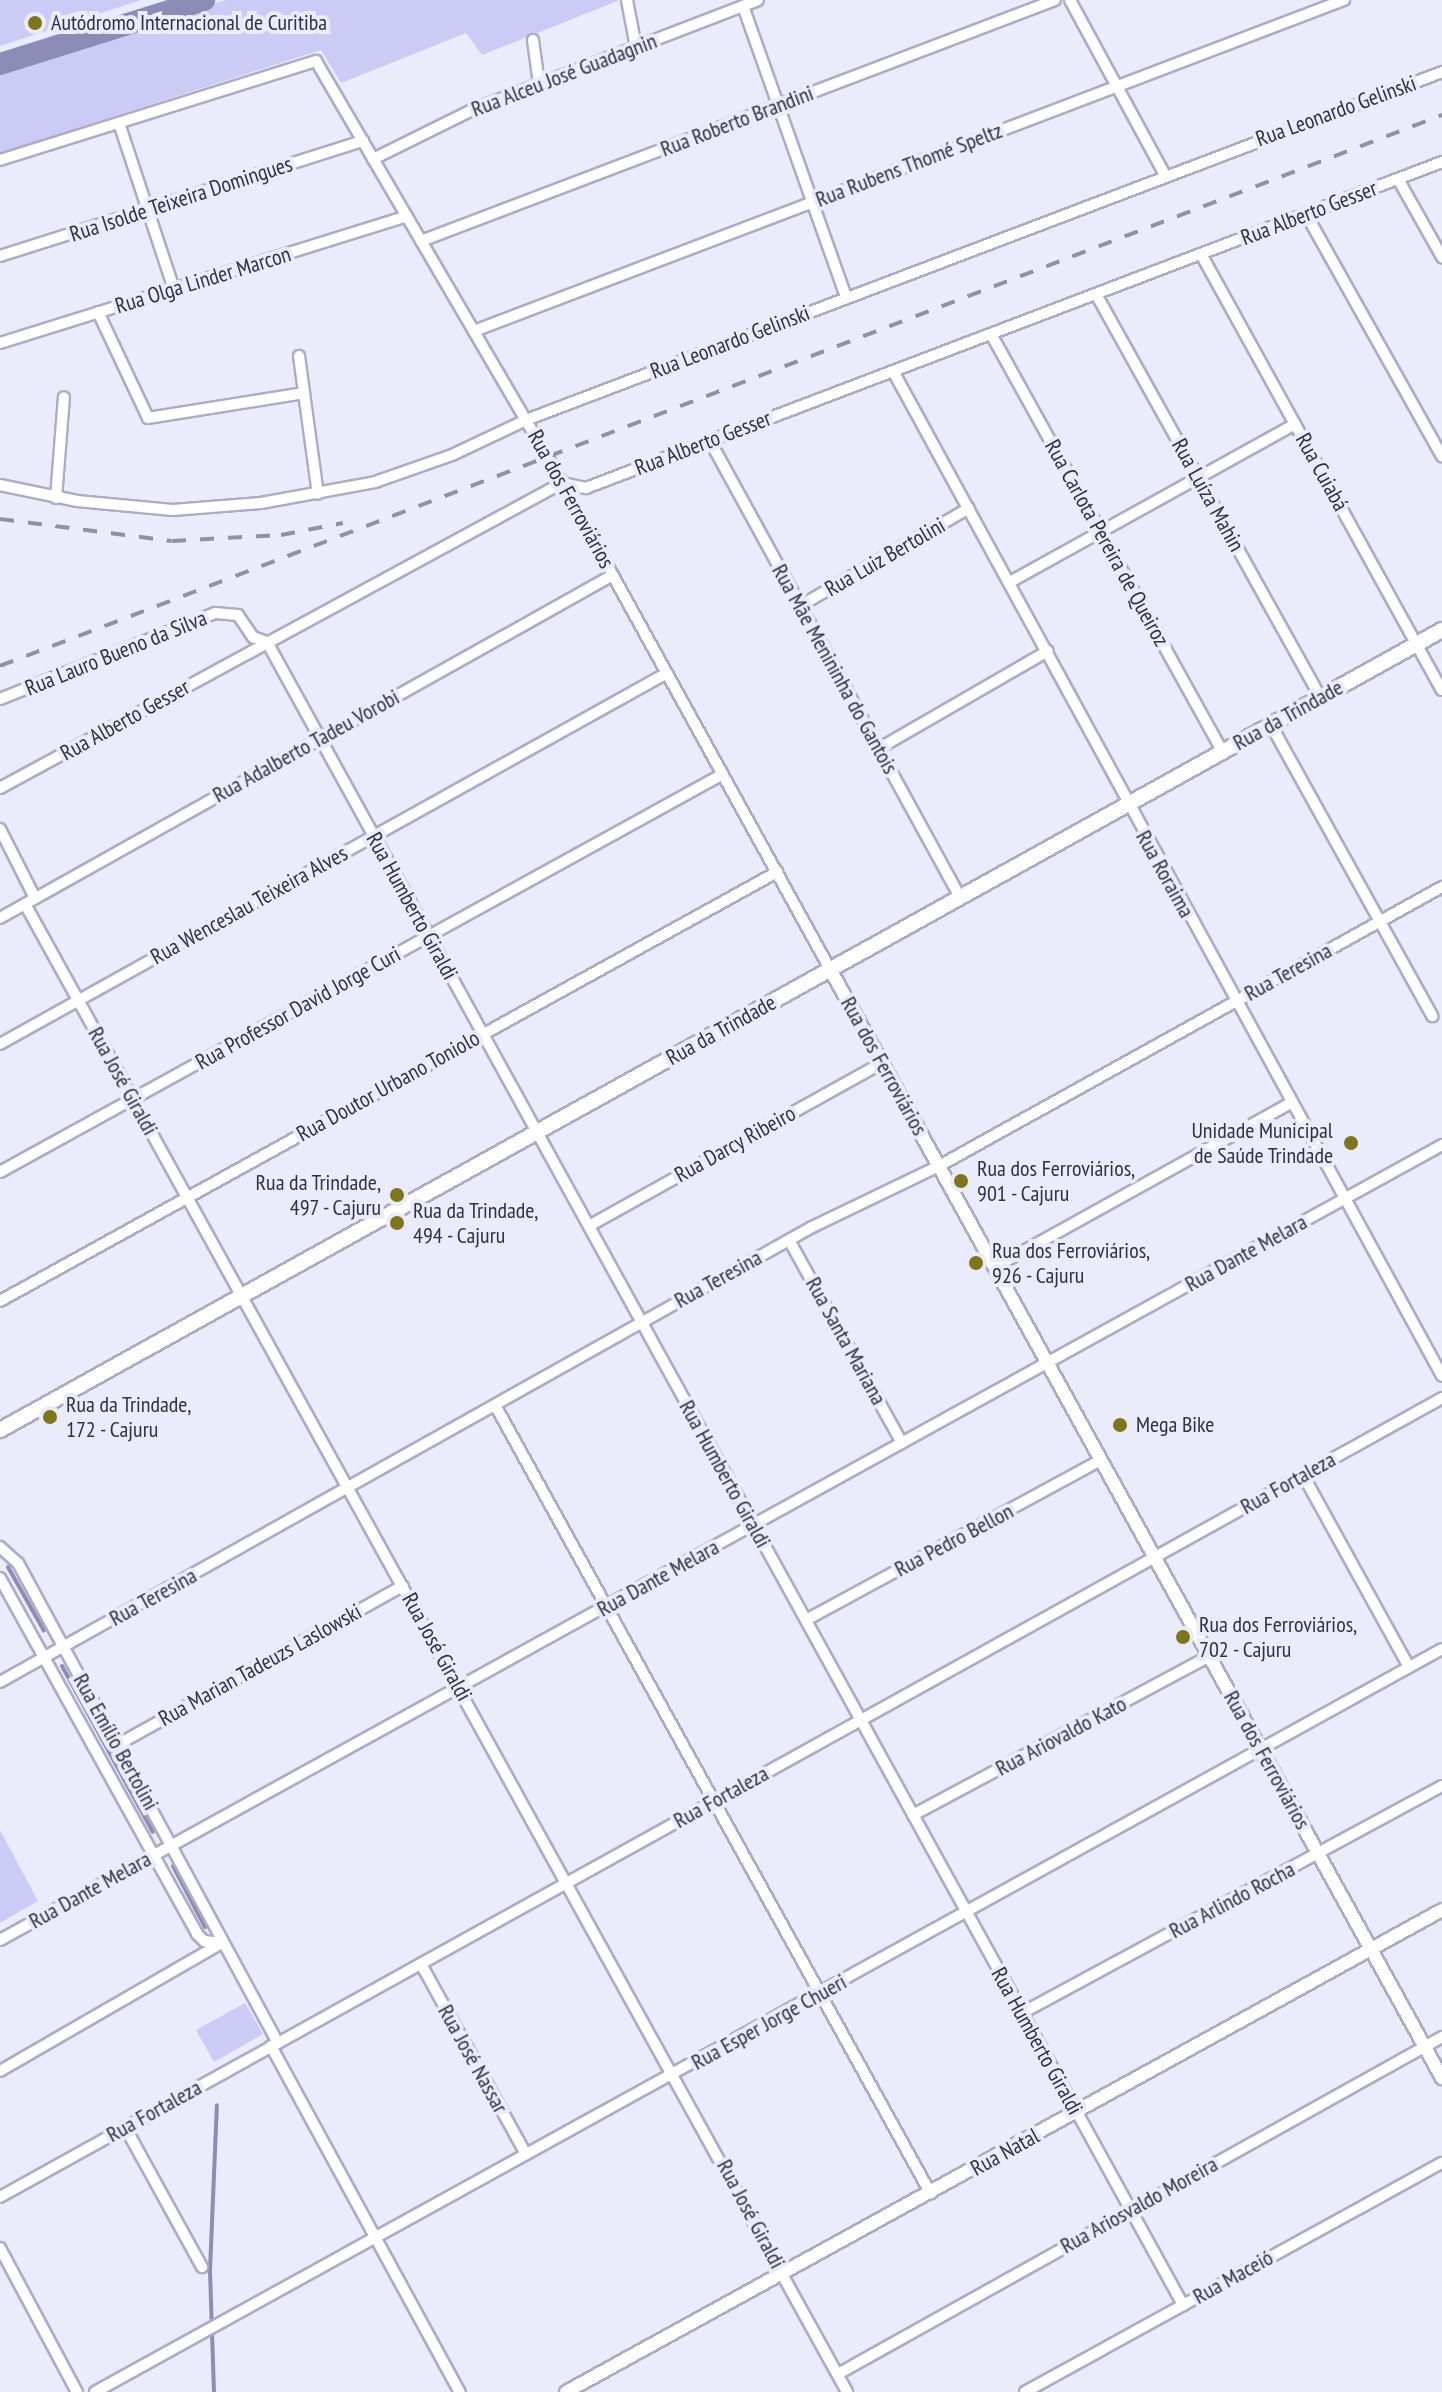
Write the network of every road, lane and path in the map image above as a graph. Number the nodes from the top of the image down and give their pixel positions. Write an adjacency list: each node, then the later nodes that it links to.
1 (627, 0): 10 (street)
2 (719, 0): 8 (street)
3 (758, 0): 7 (street, Rua Alceu José Guadagnin)
4 (1053, 0): 14 (street, Rua Roberto Brandini)
5 (1069, 0): 13 (street)
6 (1344, 0): 13 (street, Rua Rubens Thomé Speltz)
7 (743, 6): 8 (street, Rua Alceu José Guadagnin); 14 (street)
8 (721, 14): 10 (street, Rua Alceu José Guadagnin)
9 (533, 40): 12 (street)
10 (636, 47): 12 (street, Rua Alceu José Guadagnin)
11 (1442, 72): 20 (street, Rua Leonardo Gelinski)
12 (539, 84): 17 (street, Rua Alceu José Guadagnin)
13 (1117, 86): 20 (street); 22 (street, Rua Rubens Thomé Speltz)
14 (777, 106): 22 (street); 26 (street, Rua Roberto Brandini)
15 (119, 123): 16 (street, Rua dos Ferroviários); 18 (street); 23 (street)
16 (363, 141): 17 (street, Rua dos Ferroviários); 23 (street, Rua Isolde Teixeira Domingues)
17 (373, 159): 25 (street, Rua dos Ferroviários)
18 (0, 160)
19 (1442, 162): 21 (street, Rua Alberto Gesser)
20 (1165, 175): 32 (street, Rua Leonardo Gelinski)
21 (1398, 179): 24 (street, Rua Alberto Gesser); 29 (street)
22 (812, 203): 32 (street); 34 (street, Rua Rubens Thomé Speltz)
23 (148, 209): 28 (street, Rua Isolde Teixeira Domingues); 30 (street)
24 (1306, 214): 27 (street, Rua Alberto Gesser); 44 (street)
25 (407, 216): 26 (street, Rua dos Ferroviários); 30 (street, Rua Olga Linder Marcon)
26 (421, 241): 34 (street, Rua dos Ferroviários)
27 (1201, 254): 31 (street, Rua Alberto Gesser); 42 (street, Rua Cuiabá)
28 (0, 256)
29 (1442, 257)
30 (174, 289): 33 (street, Rua Olga Linder Marcon)
31 (1096, 294): 35 (street, Rua Alberto Gesser); 45 (street, Rua Luíza Mahin)
32 (846, 297): 41 (street, Rua Leonardo Gelinski)
33 (98, 312): 36 (street, Rua Olga Linder Marcon); 39 (street)
34 (474, 331): 41 (street, Rua dos Ferroviários)
35 (991, 334): 38 (street, Rua Alberto Gesser); 51 (street, Rua Carlota Pereira de Queiroz)
36 (0, 343)
37 (299, 356): 39 (street)
38 (893, 371): 43 (street, Rua Alberto Gesser); 50 (street, Rua Roraima)
39 (304, 393): 48 (street)
40 (64, 397): 49 (street)
41 (526, 420): 46 (street, Rua dos Ferroviários); 48 (street, Rua Leonardo Gelinski)
42 (1295, 424): 45 (street); 57 (street, Rua Cuiabá)
43 (710, 441): 46 (street, Rua Alberto Gesser); 54 (street, Rua Mãe Menininha do Gantois)
44 (1442, 456)
45 (1198, 478): 51 (street); 61 (street, Rua Luíza Mahin)
46 (562, 483): 52 (street, Rua dos Ferroviários); 56 (street, Rua Alberto Gesser)
47 (0, 485): 49 (street, Rua Leonardo Gelinski)
48 (318, 494): 49 (street, Rua Leonardo Gelinski)
49 (56, 498)
50 (969, 508): 53 (street, Rua Roraima); 54 (street, Rua Luiz Bertolini)
51 (1101, 532): 53 (street); 66 (street, Rua Carlota Pereira de Queiroz)
52 (613, 575): 59 (street, Rua dos Ferroviários); 64 (street, Rua Adalberto Tadeu Vorobi)
53 (1010, 582): 58 (street, Rua Roraima)
54 (800, 606): 65 (street, Rua Mãe Menininha do Gantois)
55 (1442, 630): 57 (main road, Rua da Trindade)
56 (267, 642): 62 (street, Rua Lauro Bueno da Silva); 64 (street, Rua Humberto Giraldi); 68 (street, Rua Alberto Gesser)
57 (1416, 644): 60 (street, Rua Cuiabá); 61 (main road, Rua da Trindade)
58 (1048, 651): 65 (street); 69 (street, Rua Roraima)
59 (667, 673): 67 (street, Rua dos Ferroviários); 71 (street, Rua Wenceslau Teixeira Alves)
60 (1442, 690)
61 (1320, 697): 63 (main road, Rua da Trindade)
62 (0, 699)
63 (1271, 725): 66 (main road, Rua da Trindade); 77 (street)
64 (320, 739): 71 (street, Rua Humberto Giraldi); 75 (street, Rua Adalberto Tadeu Vorobi)
65 (878, 749): 74 (street, Rua Mãe Menininha do Gantois)
66 (1222, 751): 69 (main road, Rua da Trindade)
67 (723, 774): 72 (street, Rua dos Ferroviários); 78 (street, Rua Professor David Jorge Curi)
68 (0, 788)
69 (1126, 805): 74 (main road, Rua da Trindade); 81 (street, Rua Roraima)
70 (0, 829): 75 (street, Rua José Giraldi)
71 (374, 836): 78 (street, Rua Humberto Giraldi); 80 (street, Rua Wenceslau Teixeira Alves)
72 (777, 872): 79 (street, Rua dos Ferroviários); 83 (street, Rua Doutor Urbano Toniolo)
73 (1442, 887): 77 (street, Rua Teresina)
74 (960, 897): 79 (main road, Rua da Trindade)
75 (30, 901): 76 (street, Rua Adalberto Tadeu Vorobi); 80 (street, Rua José Giraldi)
76 (0, 918)
77 (1380, 922): 81 (street, Rua Teresina); 82 (street)
78 (429, 936): 83 (street, Rua Humberto Giraldi); 86 (street, Rua Professor David Jorge Curi)
79 (830, 969): 85 (street, Rua dos Ferroviários); 88 (main road, Rua da Trindade)
80 (79, 1000): 84 (street, Rua Wenceslau Teixeira Alves); 86 (street, Rua José Giraldi)
81 (1235, 1002): 87 (street, Rua Roraima); 90 (street, Rua Teresina)
82 (1432, 1016)
83 (483, 1034): 88 (street, Rua Humberto Giraldi); 92 (street, Rua Doutor Urbano Toniolo)
84 (0, 1044)
85 (882, 1063): 90 (street, Rua dos Ferroviários); 94 (street, Rua Darcy Ribeiro)
86 (133, 1099): 91 (street, Rua Professor David Jorge Curi); 92 (street, Rua José Giraldi)
87 (1291, 1103): 93 (street, Rua Roraima); 96 (street)
88 (537, 1132): 94 (street, Rua Humberto Giraldi); 97 (main road, Rua da Trindade)
89 (1442, 1145): 93 (street, Rua Dante Melara)
90 (939, 1166): 95 (street, Rua Teresina); 96 (street, Rua dos Ferroviários)
91 (0, 1172)
92 (188, 1197): 97 (street, Rua José Giraldi); 98 (street, Rua Doutor Urbano Toniolo)
93 (1344, 1199): 100 (street, Rua Dante Melara); 101 (street, Rua Roraima)
94 (589, 1226): 99 (street, Rua Humberto Giraldi)
95 (789, 1240): 99 (street, Rua Teresina); 105 (street, Rua Santa Mariana)
96 (995, 1267): 100 (street, Rua dos Ferroviários)
97 (242, 1295): 104 (main road, Rua da Trindade); 108 (street, Rua José Giraldi)
98 (0, 1301)
99 (642, 1322): 103 (street, Rua Teresina); 109 (street, Rua Humberto Giraldi)
100 (1048, 1363): 105 (street, Rua Dante Melara); 106 (street, Rua dos Ferroviários)
101 (1442, 1376)
102 (1442, 1398): 107 (street, Rua Fortaleza)
103 (495, 1405): 108 (street, Rua Teresina); 114 (street)
104 (0, 1430)
105 (902, 1443): 109 (street, Rua Dante Melara)
106 (1101, 1460): 111 (street, Rua dos Ferroviários); 115 (street, Rua Pedro Bellon)
107 (1303, 1475): 111 (street, Rua Fortaleza); 120 (street)
108 (348, 1487): 113 (street, Rua José Giraldi); 116 (street, Rua Teresina)
109 (753, 1525): 114 (street, Rua Dante Melara); 115 (street, Rua Humberto Giraldi)
110 (0, 1547): 116 (street, Rua Emílio Bertolini)
111 (1155, 1557): 118 (street, Rua dos Ferroviários); 123 (street, Rua Fortaleza)
112 (0, 1578): 119 (street, Rua Emílio Bertolini)
113 (403, 1586): 122 (street, Rua José Giraldi); 124 (street, Rua Marian Tadeuzs Laslowski)
114 (606, 1606): 122 (street, Rua Dante Melara); 127 (street)
115 (806, 1620): 123 (street, Rua Humberto Giraldi)
116 (64, 1647): 119 (street, Rua Teresina); 124 (street, Rua Emílio Bertolini)
117 (1442, 1649): 120 (street, Rua Esper Jorge Chueri)
118 (1209, 1656): 125 (street, Rua dos Ferroviários); 128 (street, Rua Ariovaldo Kato)
119 (44, 1658): 121 (street, Rua Teresina); 131 (street, Rua Emílio Bertolini)
120 (1409, 1667): 125 (street, Rua Esper Jorge Chueri)
121 (0, 1682)
122 (459, 1687): 129 (street, Rua Dante Melara); 132 (street, Rua José Giraldi)
123 (860, 1720): 127 (street, Rua Fortaleza); 128 (street, Rua Humberto Giraldi)
124 (117, 1745): 129 (street, Rua Emílio Bertolini)
125 (1261, 1749): 130 (street, Rua dos Ferroviários); 134 (street, Rua Esper Jorge Chueri)
126 (1442, 1786): 130 (street, Rua Arlindo Rocha)
127 (714, 1801): 132 (street, Rua Fortaleza); 139 (street)
128 (913, 1815): 134 (street, Rua Humberto Giraldi)
129 (172, 1845): 131 (street, Rua Dante Melara); 136 (street, Rua Emílio Bertolini)
130 (1318, 1853): 137 (street, Rua dos Ferroviários); 140 (street, Rua Arlindo Rocha)
131 (154, 1856): 135 (street, Rua Dante Melara); 136 (street, Rua Emílio Bertolini)
132 (567, 1882): 138 (street, Rua Fortaleza); 145 (street, Rua José Giraldi)
133 (1442, 1910): 137 (street, Rua Natal)
134 (967, 1913): 139 (street, Rua Esper Jorge Chueri); 140 (street, Rua Humberto Giraldi)
135 (0, 1940)
136 (221, 1943): 142 (street, Rua Emílio Bertolini); 144 (street)
137 (1371, 1949): 143 (street, Rua dos Ferroviários); 147 (street, Rua Natal)
138 (421, 1964): 142 (street, Rua Fortaleza); 149 (street, Rua José Nassar)
139 (821, 1994): 145 (street, Rua Esper Jorge Chueri); 151 (street)
140 (1022, 2013): 147 (street, Rua Humberto Giraldi)
141 (1442, 2037): 143 (street, Rua Ariosvaldo Moreira)
142 (274, 2045): 148 (street, Rua Fortaleza); 154 (street, Rua Emílio Bertolini)
143 (1425, 2047): 146 (street, Rua dos Ferroviários); 153 (street, Rua Ariosvaldo Moreira)
144 (0, 2071)
145 (672, 2072): 149 (street, Rua Esper Jorge Chueri); 157 (street, Rua José Giraldi)
146 (1442, 2078)
147 (1077, 2113): 151 (street, Rua Natal); 153 (street, Rua Humberto Giraldi)
148 (125, 2127): 152 (street, Rua Fortaleza); 156 (street)
149 (526, 2154): 154 (street, Rua Esper Jorge Chueri)
150 (1442, 2163): 158 (street, Rua Maceió)
151 (931, 2194): 157 (street, Rua Natal)
152 (0, 2197)
153 (1130, 2209): 158 (street, Rua Humberto Giraldi); 159 (street, Rua Ariosvaldo Moreira)
154 (375, 2237): 161 (street, Rua Esper Jorge Chueri); 162 (street, Rua Emílio Bertolini)
155 (0, 2248): 160 (street)
156 (202, 2267)
157 (783, 2275): 159 (street, Rua José Giraldi); 163 (street, Rua Natal)
158 (1183, 2305): 165 (street, Rua Maceió)
159 (838, 2374): 164 (street, Rua José Giraldi)
160 (77, 2392)
161 (95, 2392)
162 (460, 2392)
163 (566, 2392)
164 (847, 2392)
165 (1025, 2392)

